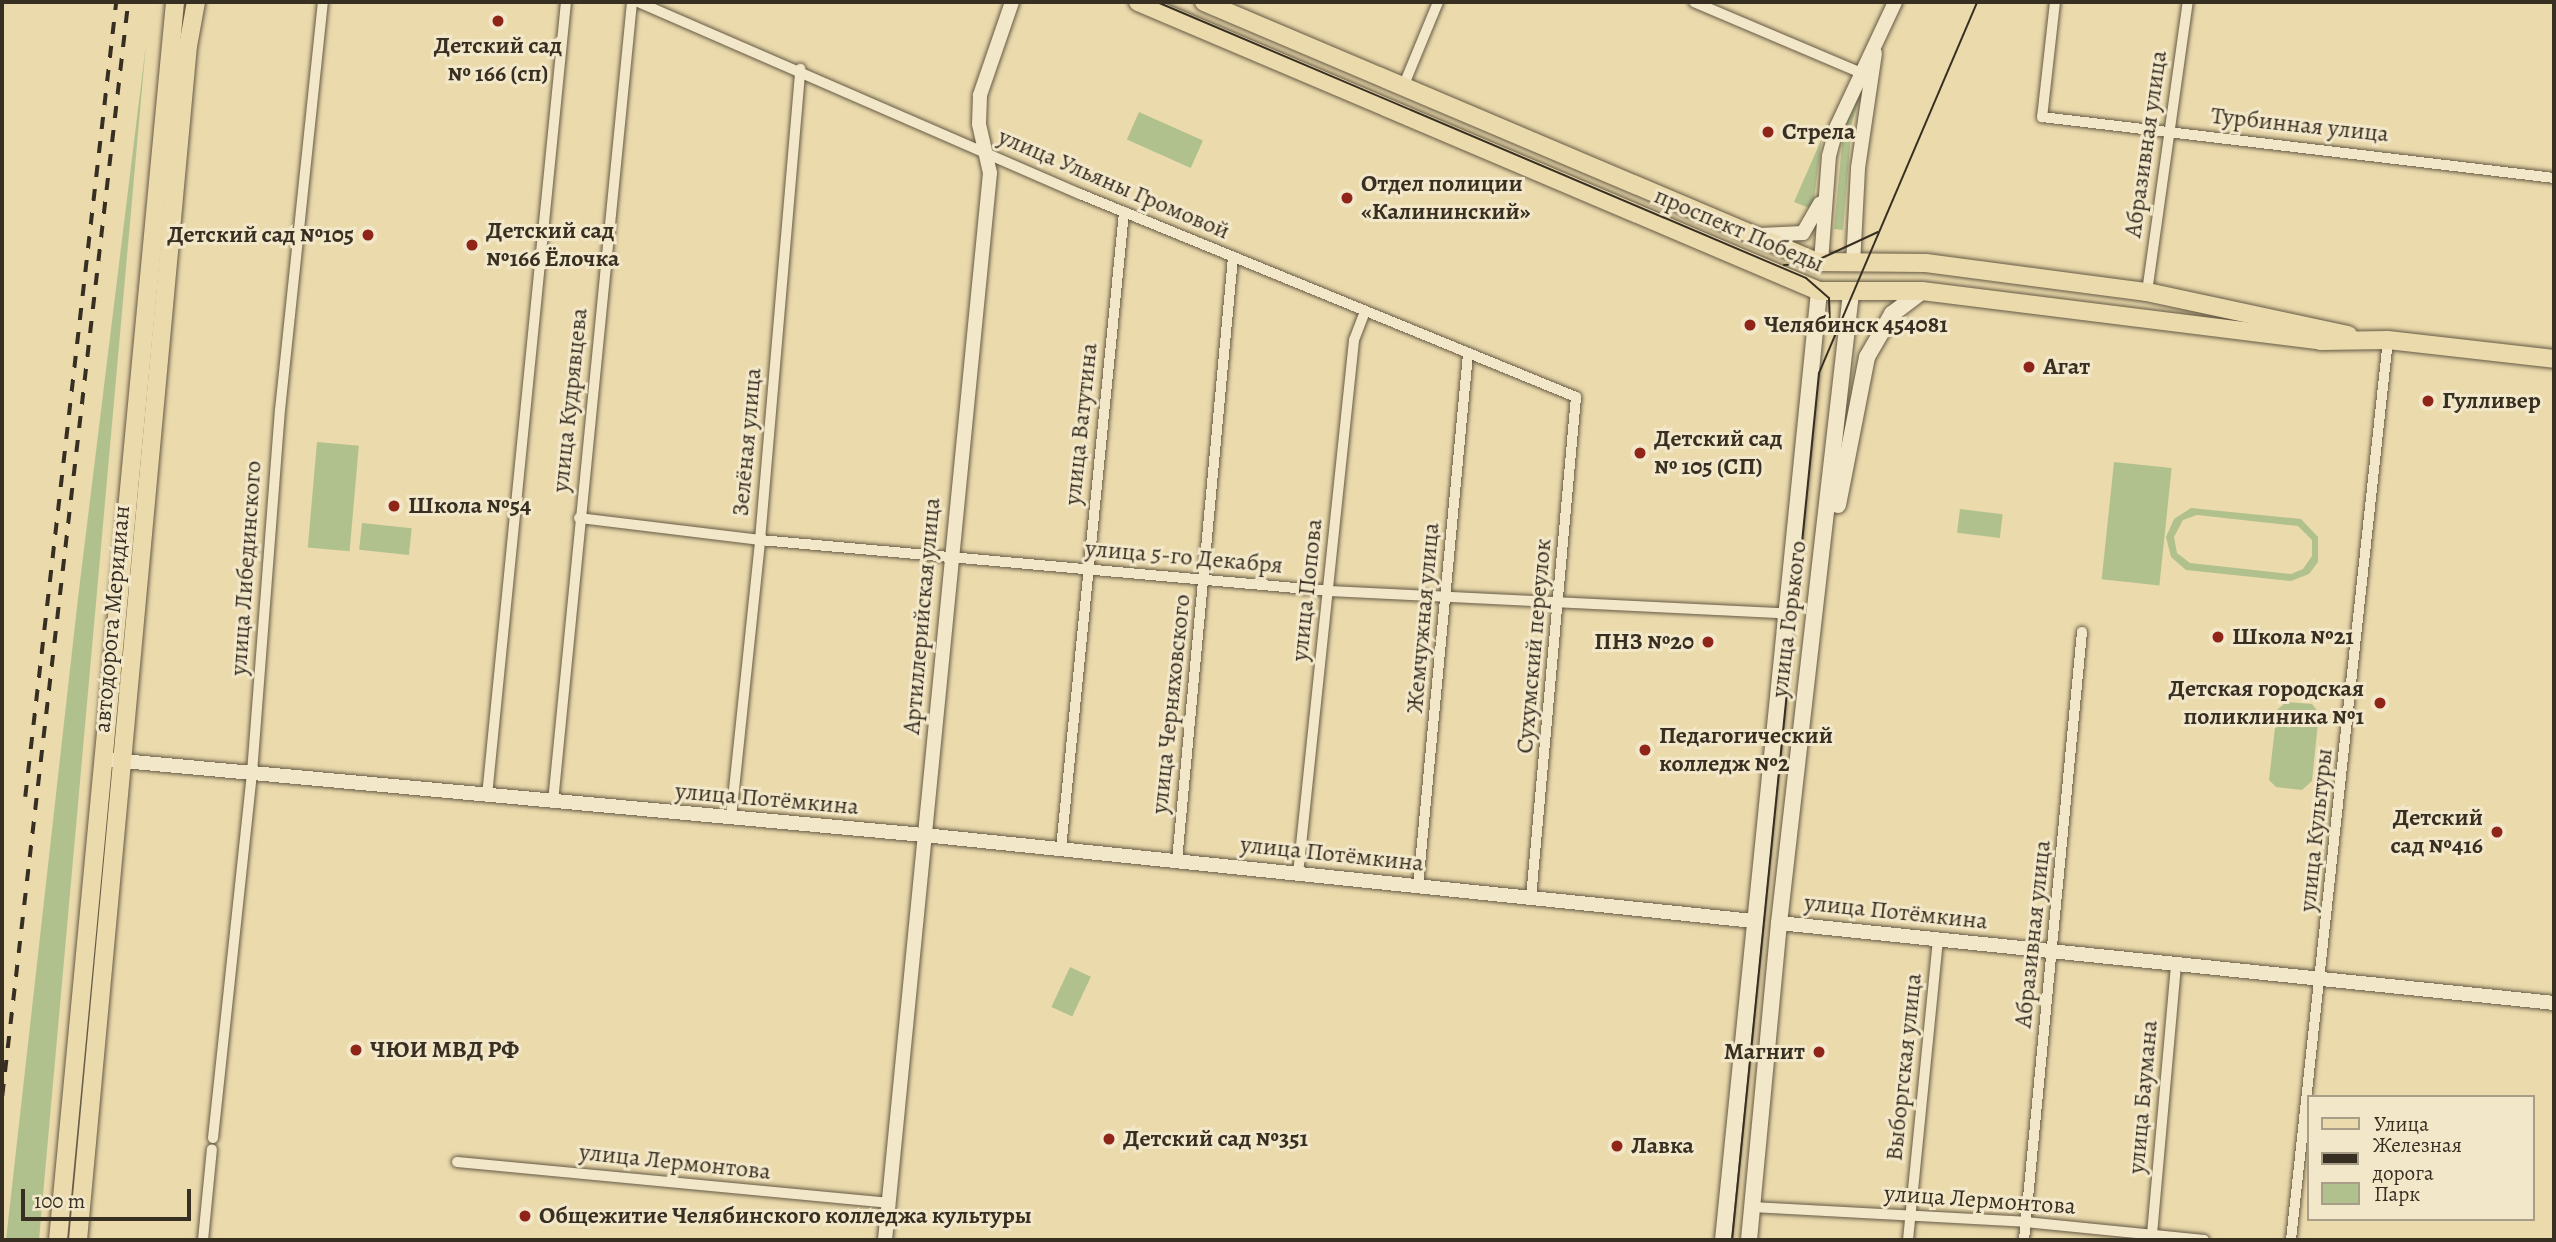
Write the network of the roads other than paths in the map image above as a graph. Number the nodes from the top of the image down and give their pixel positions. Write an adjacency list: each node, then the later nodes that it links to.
1 (164, 2): 16 (main road)
2 (175, 2): 16 (main road, автодорога Меридиан)
3 (196, 2): 54 (main road, автодорога Меридиан)
4 (323, 2): 55 (street, улица Либединского)
5 (566, 2): 56 (street, улица Кудрявцева)
6 (632, 2): 40 (street, улица Кудрявцева)
7 (638, 2): 18 (street, улица Ульяны Громовой)
8 (1012, 2): 22 (street, Артиллерийская улица)
9 (1138, 2): 30 (main road, проспект Победы)
10 (1204, 2): 20 (main road, проспект Победы)
11 (1438, 2): 20 (street)
12 (1694, 2): 19 (street)
13 (1895, 2): 17 (street, улица Горького)
14 (2055, 2): 21 (street, Турбинная улица)
15 (2188, 2): 21 (street, Абразивная улица)
16 (168, 41): 53 (main road, автодорога Меридиан)
17 (1876, 46): 19 (street, улица Горького); 29 (street, улица Горького)
18 (800, 69): 22 (street, улица Ульяны Громовой); 41 (street, Зелёная улица)
19 (1859, 72): 24 (street, улица Горького)
20 (1403, 87): 26 (main road, проспект Победы)
21 (2167, 131): 23 (street, Турбинная улица); 32 (street, Абразивная улица)
22 (983, 151): 25 (street, улица Ульяны Громовой); 43 (street, Артиллерийская улица)
23 (2554, 178)
24 (1827, 186): 26 (street, улица Горького); 28 (street, улица Горького)
25 (1124, 212): 27 (street, улица Ульяны Громовой); 44 (street, улица Ватутина)
26 (1753, 235): 28 (main road, проспект Победы)
27 (1233, 257): 34 (street, улица Ульяны Громовой); 45 (street, улица Черняховского)
28 (1821, 262): 29 (main road, проспект Победы); 30 (main road, улица Горького)
29 (1853, 264): 32 (main road, проспект Победы); 33 (main road, улица Горького)
30 (1819, 291): 33 (main road, проспект Победы); 49 (main road, улица Горького)
31 (1922, 291): 33 (main road, проспект Победы); 35 (main road, проспект Победы); 42 (main road)
32 (2147, 292): 35 (main road, проспект Победы)
33 (1851, 293): 42 (main road, улица Горького)
34 (1366, 312): 37 (street, улица Ульяны Громовой); 46 (street, улица Попова)
35 (2360, 339): 36 (main road, проспект Победы)
36 (2388, 340): 38 (main road, проспект Победы); 70 (street, улица Культуры)
37 (1468, 354): 39 (street, улица Ульяны Громовой); 47 (street, Жемчужная улица)
38 (2554, 359)
39 (1576, 397): 48 (street, Сухумский переулок)
40 (579, 518): 41 (street, улица 5-го Декабря); 57 (street, улица Кудрявцева)
41 (760, 540): 43 (street, улица 5-го Декабря); 58 (street, Зелёная улица)
42 (1823, 547): 52 (main road, улица Горького)
43 (950, 558): 44 (street, улица 5-го Декабря); 59 (street, Артиллерийская улица)
44 (1087, 569): 45 (street, улица 5-го Декабря); 60 (street, улица Ватутина)
45 (1205, 581): 46 (street, улица 5-го Декабря); 61 (street, улица Черняховского)
46 (1329, 591): 47 (street, улица 5-го Декабря); 62 (street, улица Попова)
47 (1447, 597): 48 (street, улица 5-го Декабря); 63 (street, Жемчужная улица)
48 (1561, 601): 49 (street, улица 5-го Декабря); 64 (street, Сухумский переулок)
49 (1787, 613): 51 (main road, улица Горького)
50 (2082, 632): 68 (street, Абразивная улица)
51 (1776, 716): 52 (main road); 65 (main road, улица Горького)
52 (1802, 720): 66 (main road, улица Горького)
53 (104, 759): 54 (street, улица Потёмкина); 78 (main road, автодорога Меридиан)
54 (124, 761): 55 (street, улица Потёмкина); 79 (main road, автодорога Меридиан)
55 (252, 774): 56 (street, улица Потёмкина); 80 (street, улица Либединского)
56 (487, 796): 57 (street, улица Потёмкина)
57 (553, 802): 58 (street, улица Потёмкина)
58 (731, 818): 59 (street, улица Потёмкина)
59 (924, 835): 60 (street, улица Потёмкина); 73 (street, Артиллерийская улица)
60 (1061, 849): 61 (street, улица Потёмкина)
61 (1177, 861): 62 (street, улица Потёмкина)
62 (1298, 874): 63 (street, улица Потёмкина)
63 (1418, 886): 64 (street, улица Потёмкина)
64 (1531, 898): 65 (street, улица Потёмкина)
65 (1754, 921): 66 (main road, улица Потёмкина); 82 (main road, улица Горького)
66 (1779, 923): 67 (street, улица Потёмкина); 74 (main road, улица Горького)
67 (1938, 939): 68 (street, улица Потёмкина); 75 (street, Выборгская улица)
68 (2052, 951): 69 (street, улица Потёмкина); 76 (street, Абразивная улица)
69 (2176, 964): 70 (street, улица Потёмкина); 77 (street, улица Баумана)
70 (2320, 979): 71 (street, улица Потёмкина); 87 (street, улица Культуры)
71 (2554, 1003)
72 (457, 1162): 73 (street, улица Лермонтова)
73 (888, 1203): 81 (street, Артиллерийская улица)
74 (1752, 1207): 75 (street, улица Лермонтова); 83 (main road, улица Горького)
75 (1911, 1216): 76 (street, улица Лермонтова); 84 (street, Выборгская улица)
76 (2025, 1222): 77 (street, улица Лермонтова); 85 (street, Абразивная улица)
77 (2152, 1234): 86 (street, улица Лермонтова)
78 (58, 1240)
79 (78, 1240)
80 (203, 1240)
81 (885, 1240)
82 (1723, 1240)
83 (1749, 1240)
84 (1908, 1240)
85 (2024, 1240)
86 (2204, 1240)
87 (2291, 1240)

